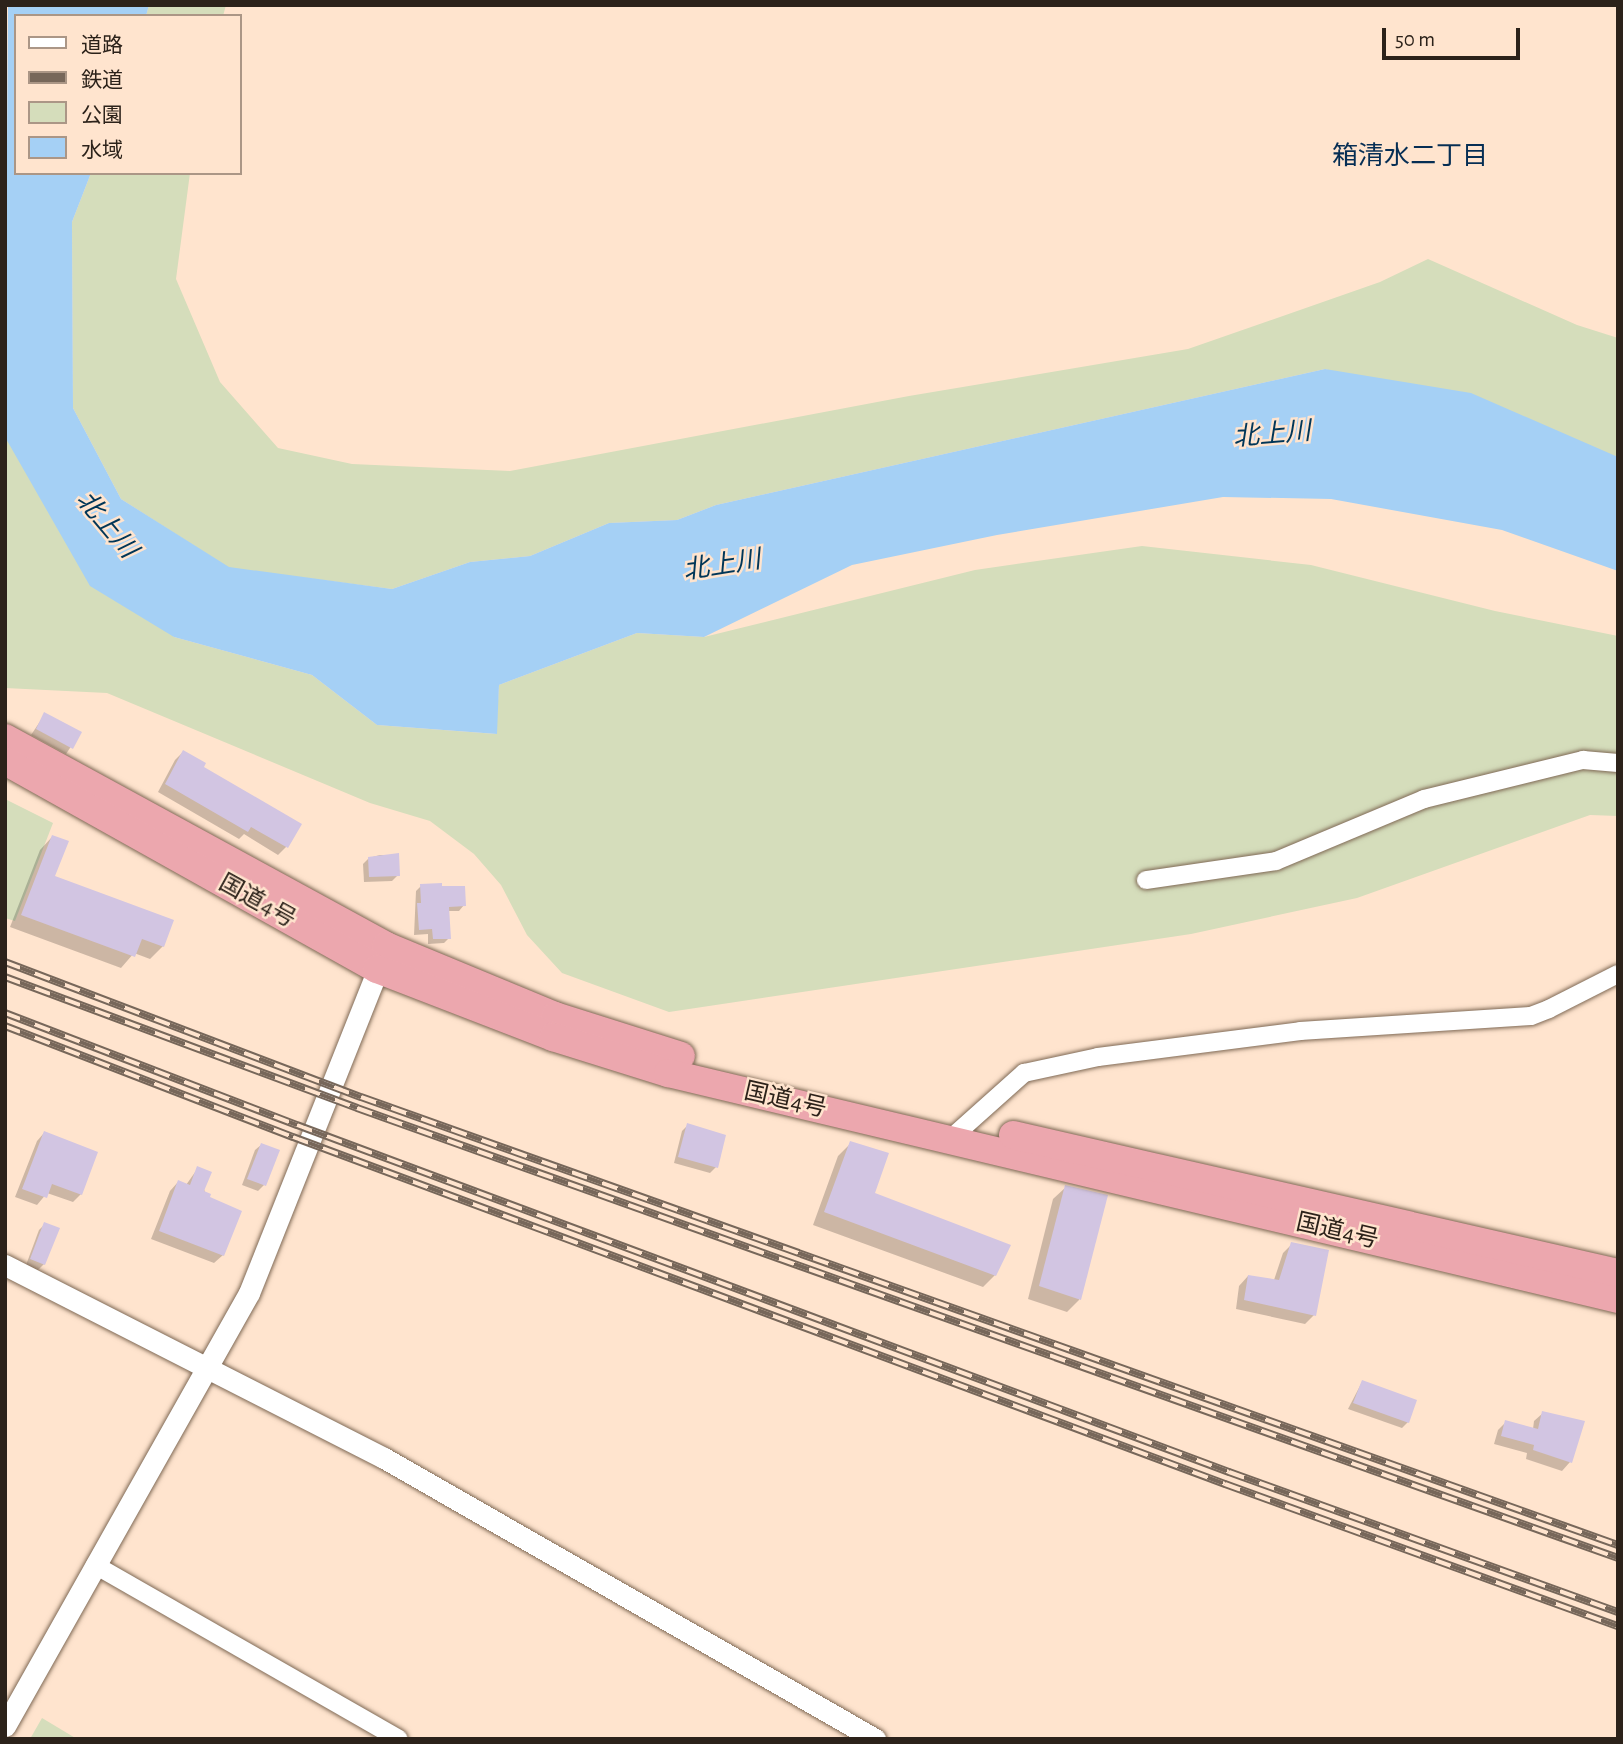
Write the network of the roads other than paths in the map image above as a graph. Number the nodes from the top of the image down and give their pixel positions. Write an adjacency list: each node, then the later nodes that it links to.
1 (5, 738): 5 (highway, 国道4号)
2 (5, 761): 5 (highway, 国道4号)
3 (1614, 762): 4 (street)
4 (1146, 880)
5 (382, 958): 7 (highway, 国道4号); 11 (street)
6 (1618, 974): 7 (street)
7 (956, 1132): 9 (highway, 国道4号); 10 (highway, 国道4号)
8 (5, 1265): 11 (street)
9 (1618, 1273)
10 (1618, 1299)
11 (208, 1369): 12 (street); 15 (street)
12 (95, 1564): 13 (street); 14 (street)
13 (5, 1726)
14 (400, 1739)
15 (875, 1739)

